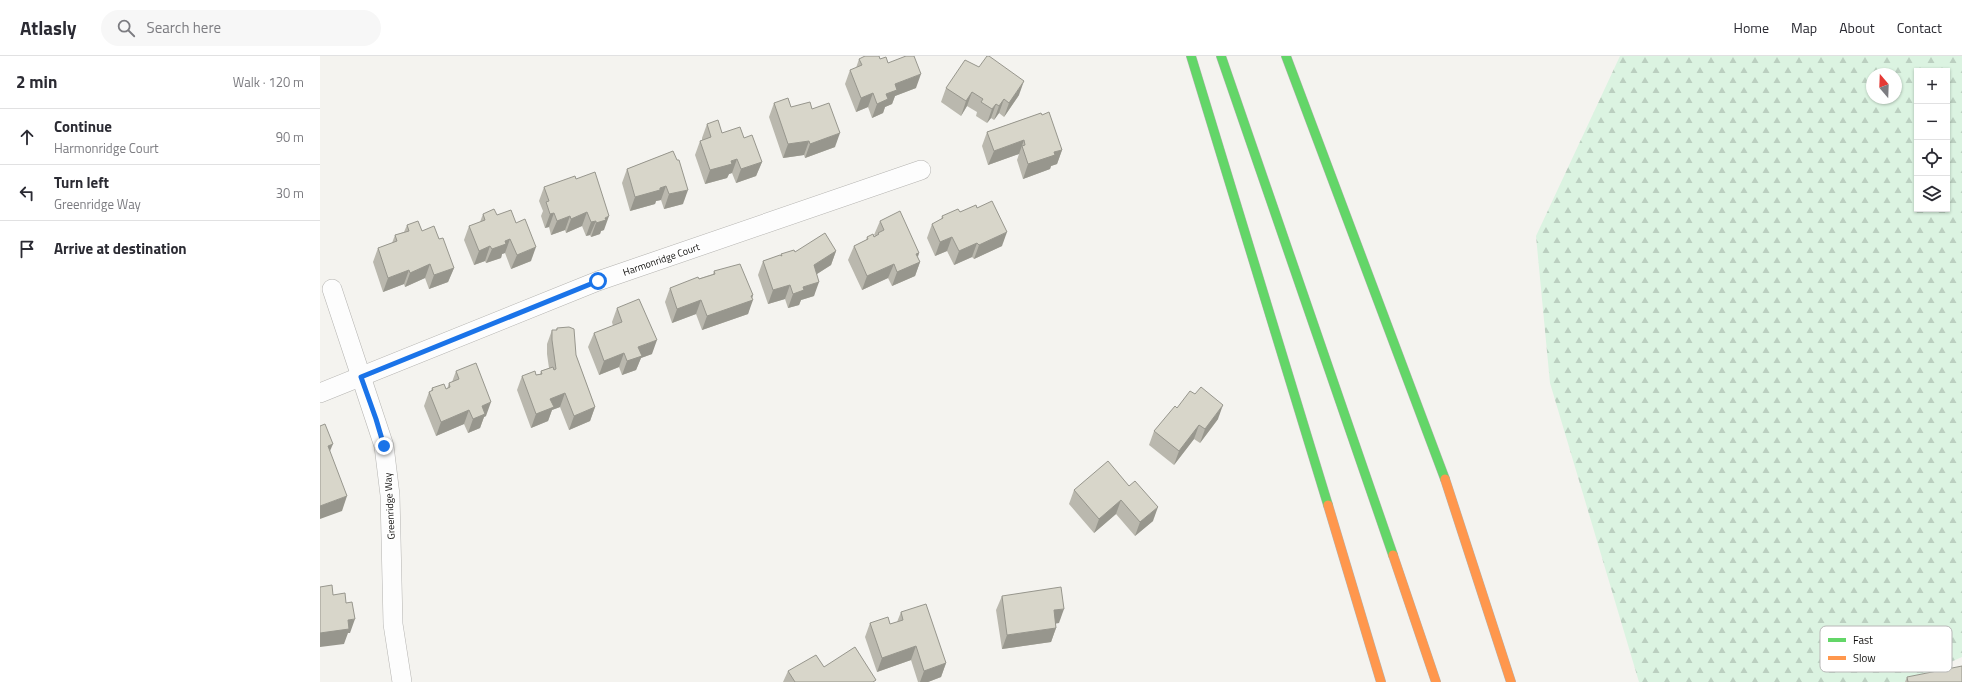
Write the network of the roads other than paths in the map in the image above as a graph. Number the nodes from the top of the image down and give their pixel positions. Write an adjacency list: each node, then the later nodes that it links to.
1 (1191, 56): 11 (highway)
2 (1221, 56): 12 (highway)
3 (1286, 56): 8 (highway)
4 (921, 170): 6 (street, Harmonridge Court)
5 (332, 289): 6 (street, Greenridge Way)
6 (361, 377): 7 (street, Harmonridge Court); 10 (street, Greenridge Way)
7 (320, 393)
8 (1440, 464): 9 (highway); 13 (highway)
9 (1500, 617)
10 (402, 682)
11 (1381, 682)
12 (1436, 682)
13 (1511, 682)

